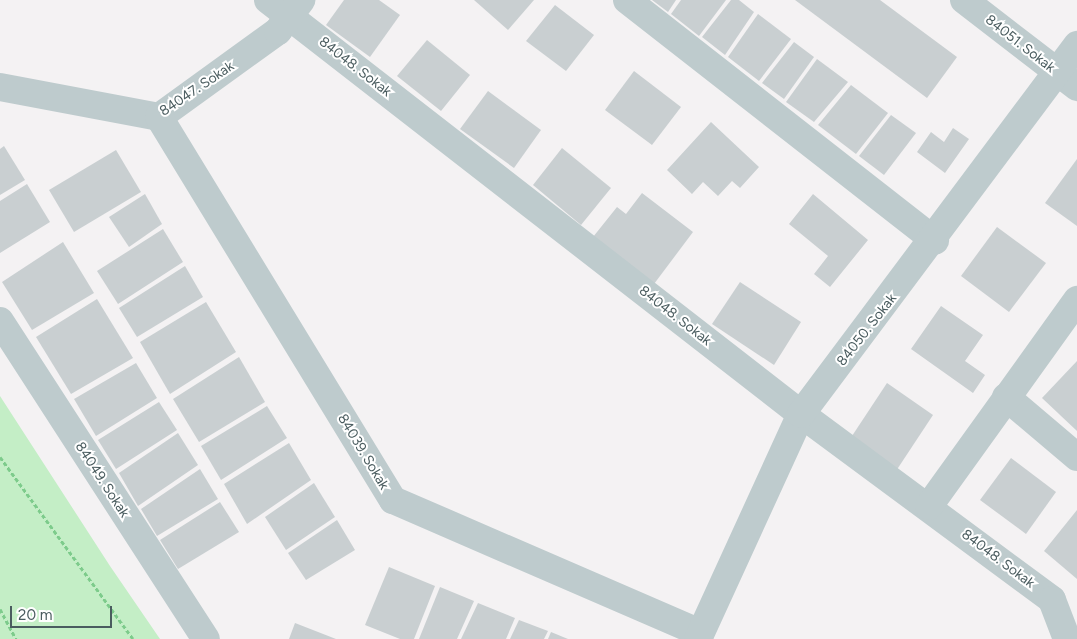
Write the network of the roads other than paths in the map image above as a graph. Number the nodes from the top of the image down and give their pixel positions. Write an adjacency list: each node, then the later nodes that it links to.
1 (627, 0): 8 (street)
2 (964, 0): 5 (street, 84051. Sokak)
3 (286, 5): 7 (street, 84047. Sokak); 12 (street, 84048. Sokak)
4 (1077, 45): 5 (street, 84050. Sokak)
5 (1067, 80): 8 (street, 84050. Sokak)
6 (0, 87): 7 (street, 84047. Sokak)
7 (159, 117): 15 (street, 84039. Sokak)
8 (935, 241): 12 (street, 84050. Sokak)
9 (1077, 300): 11 (street)
10 (0, 320): 16 (street, 84049. Sokak)
11 (1006, 397): 13 (street); 14 (street)
12 (801, 414): 14 (street, 84048. Sokak); 15 (street, 84050. Sokak)
13 (1077, 457)
14 (929, 506): 17 (street, 84048. Sokak)
15 (699, 636)
16 (206, 639)
17 (1067, 639)

